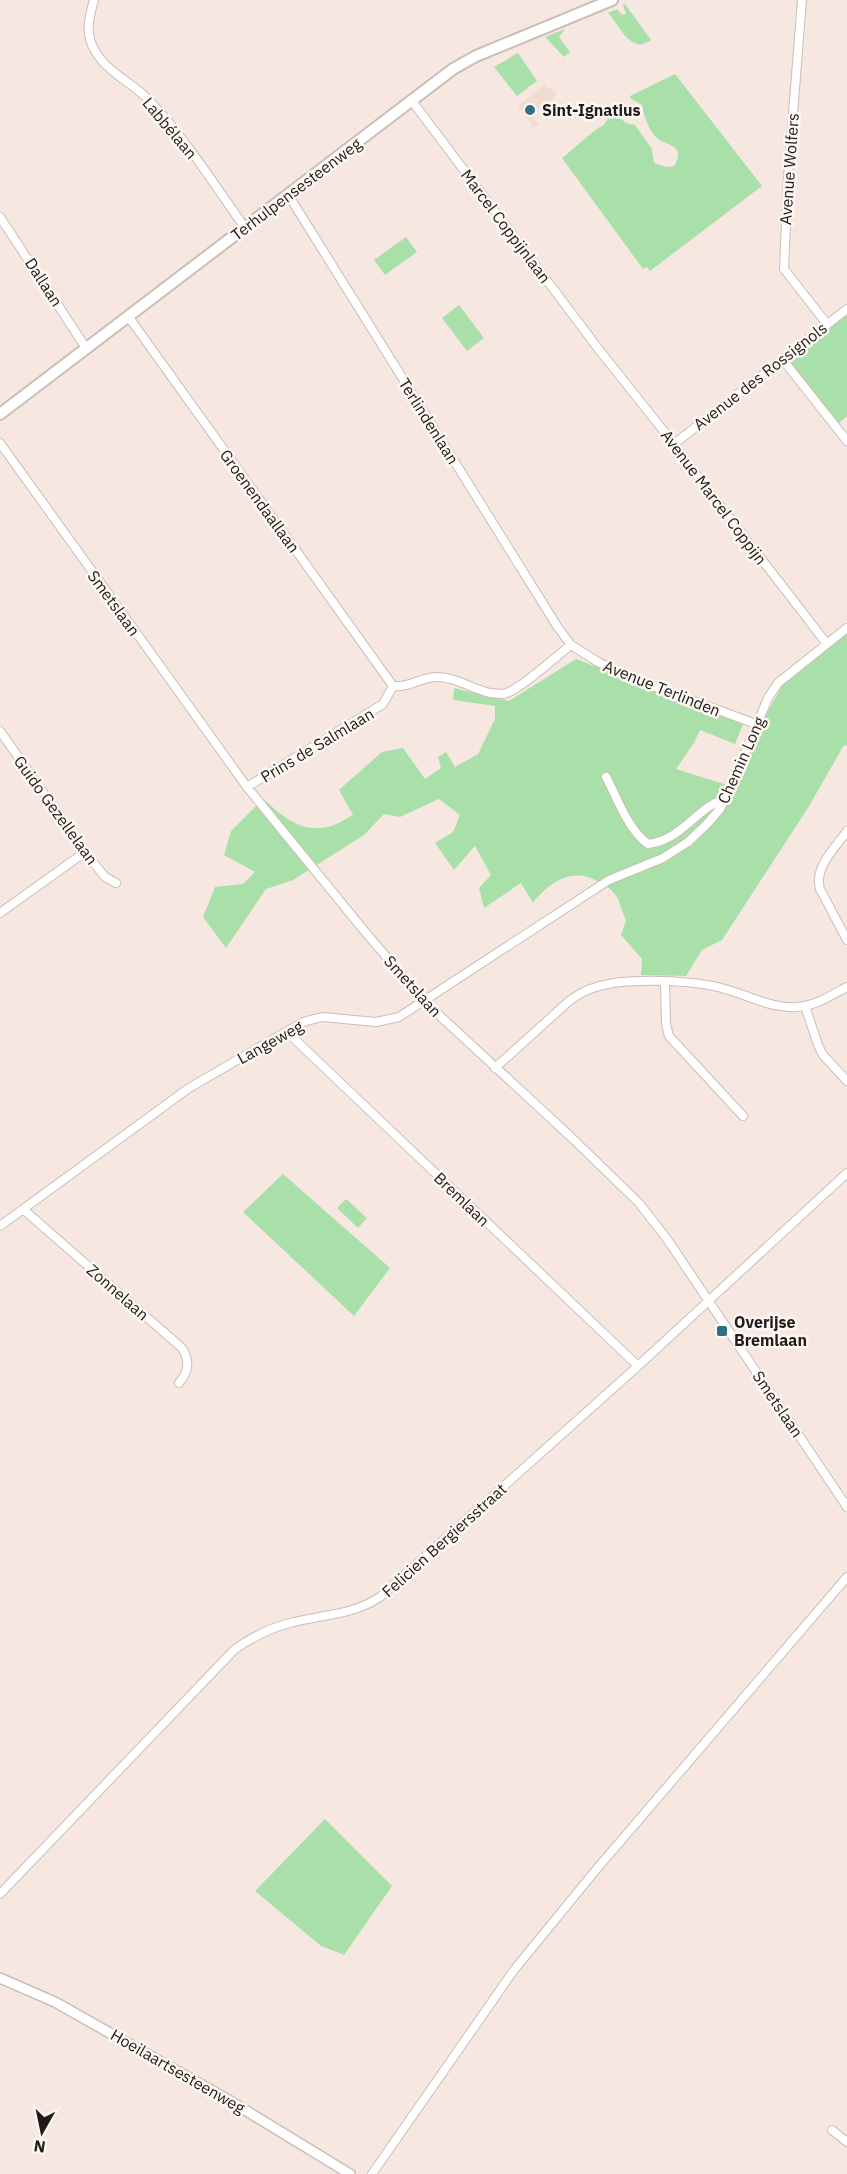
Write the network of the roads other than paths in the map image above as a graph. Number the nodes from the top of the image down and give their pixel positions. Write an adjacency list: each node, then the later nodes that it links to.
1 (94, 0): 7 (street, Labbélaan)
2 (612, 0): 4 (main road, Terhulpensesteenweg)
3 (802, 0): 10 (street, Avenue Wolfers)
4 (412, 101): 5 (main road, Terhulpensesteenweg); 12 (street, Marcel Coppijnlaan)
5 (289, 196): 7 (main road, Terhulpensesteenweg); 20 (street, Terlindenlaan)
6 (0, 217): 11 (street, Dallaan)
7 (245, 228): 9 (main road, Terhulpensesteenweg)
8 (847, 309): 10 (street, Avenue des Rossignols)
9 (128, 316): 11 (main road, Terhulpensesteenweg); 21 (street, Groenendaallaan)
10 (827, 324): 13 (street, Avenue des Rossignols)
11 (86, 348): 14 (main road, Terhulpensesteenweg)
12 (600, 351): 17 (street, Avenue Marcel Coppijn)
13 (783, 360): 15 (street); 17 (street, Avenue des Rossignols)
14 (0, 414)
15 (847, 441)
16 (0, 443): 25 (street, Smetslaan)
17 (674, 444): 19 (street, Avenue Marcel Coppijn)
18 (847, 628): 19 (street, Chemin Long)
19 (827, 644): 22 (street, Chemin Long)
20 (571, 645): 21 (street); 22 (street, Avenue Terlinden)
21 (393, 686): 25 (street, Prins de Salmlaan)
22 (756, 724): 26 (street, Chemin Long)
23 (0, 731): 28 (street, Guido Gezellelaan)
24 (606, 777): 26 (street)
25 (247, 787): 35 (street, Smetslaan)
26 (724, 799): 30 (street, Chemin Long)
27 (847, 831): 32 (street)
28 (85, 852): 29 (street, Guido Gezellelaan); 31 (street)
29 (116, 883)
30 (589, 894): 35 (street, Langeweg)
31 (0, 913)
32 (847, 940)
33 (665, 982): 36 (street); 38 (street); 40 (street)
34 (847, 987): 36 (street)
35 (425, 1002): 37 (street, Langeweg); 38 (street, Smetslaan)
36 (805, 1006): 39 (street)
37 (287, 1032): 42 (street, Langeweg); 45 (street, Bremlaan)
38 (495, 1068): 44 (street, Smetslaan)
39 (847, 1082)
40 (743, 1116)
41 (847, 1173): 44 (street, Felicien Bergiersstraat)
42 (24, 1210): 43 (street, Langeweg); 46 (street, Zonnelaan)
43 (0, 1226)
44 (708, 1301): 45 (street, Felicien Bergiersstraat); 47 (street, Smetslaan)
45 (638, 1366): 49 (street, Felicien Bergiersstraat)
46 (179, 1383)
47 (847, 1507)
48 (847, 1577): 54 (street)
49 (0, 1894)
50 (0, 1978): 53 (street, Hoeilaartsesteenweg)
51 (832, 2130): 52 (street)
52 (847, 2142)
53 (350, 2174)
54 (372, 2174)

